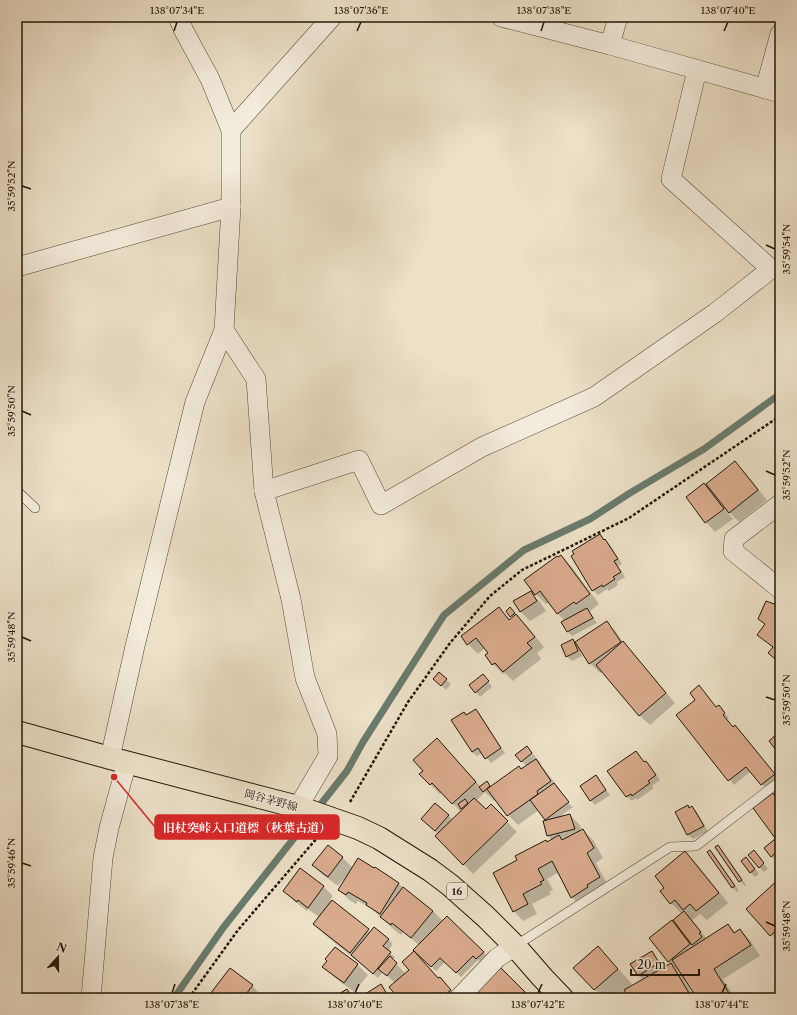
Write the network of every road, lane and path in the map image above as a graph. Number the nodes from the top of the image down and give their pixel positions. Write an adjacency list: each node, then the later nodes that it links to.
1 (178, 17): 9 (street)
2 (332, 17): 9 (street)
3 (501, 17): 6 (street)
4 (618, 17): 6 (street)
5 (780, 34): 8 (street)
6 (610, 45): 7 (street)
7 (698, 70): 8 (street); 17 (street)
8 (773, 91)
9 (231, 130): 10 (street)
10 (231, 207): 11 (street); 12 (street)
11 (17, 267)
12 (224, 330): 17 (street); 22 (street)
13 (780, 371): 14 (path)
14 (779, 378)
15 (780, 416): 25 (path)
16 (17, 491): 19 (lane)
17 (264, 491): 24 (street)
18 (780, 504): 20 (street)
19 (35, 508)
20 (780, 589)
21 (17, 732): 22 (main road, 岡谷茅野線 / 16)
22 (119, 760): 24 (main road, 岡谷茅野線 / 16); 27 (street)
23 (780, 789): 26 (lane)
24 (301, 808): 25 (main road, 岡谷茅野線 / 16)
25 (333, 819): 26 (main road, 岡谷茅野線 / 16); 28 (path)
26 (515, 946): 29 (street); 30 (main road, 岡谷茅野線 / 16)
27 (91, 998)
28 (189, 998)
29 (459, 998)
30 (562, 998)

